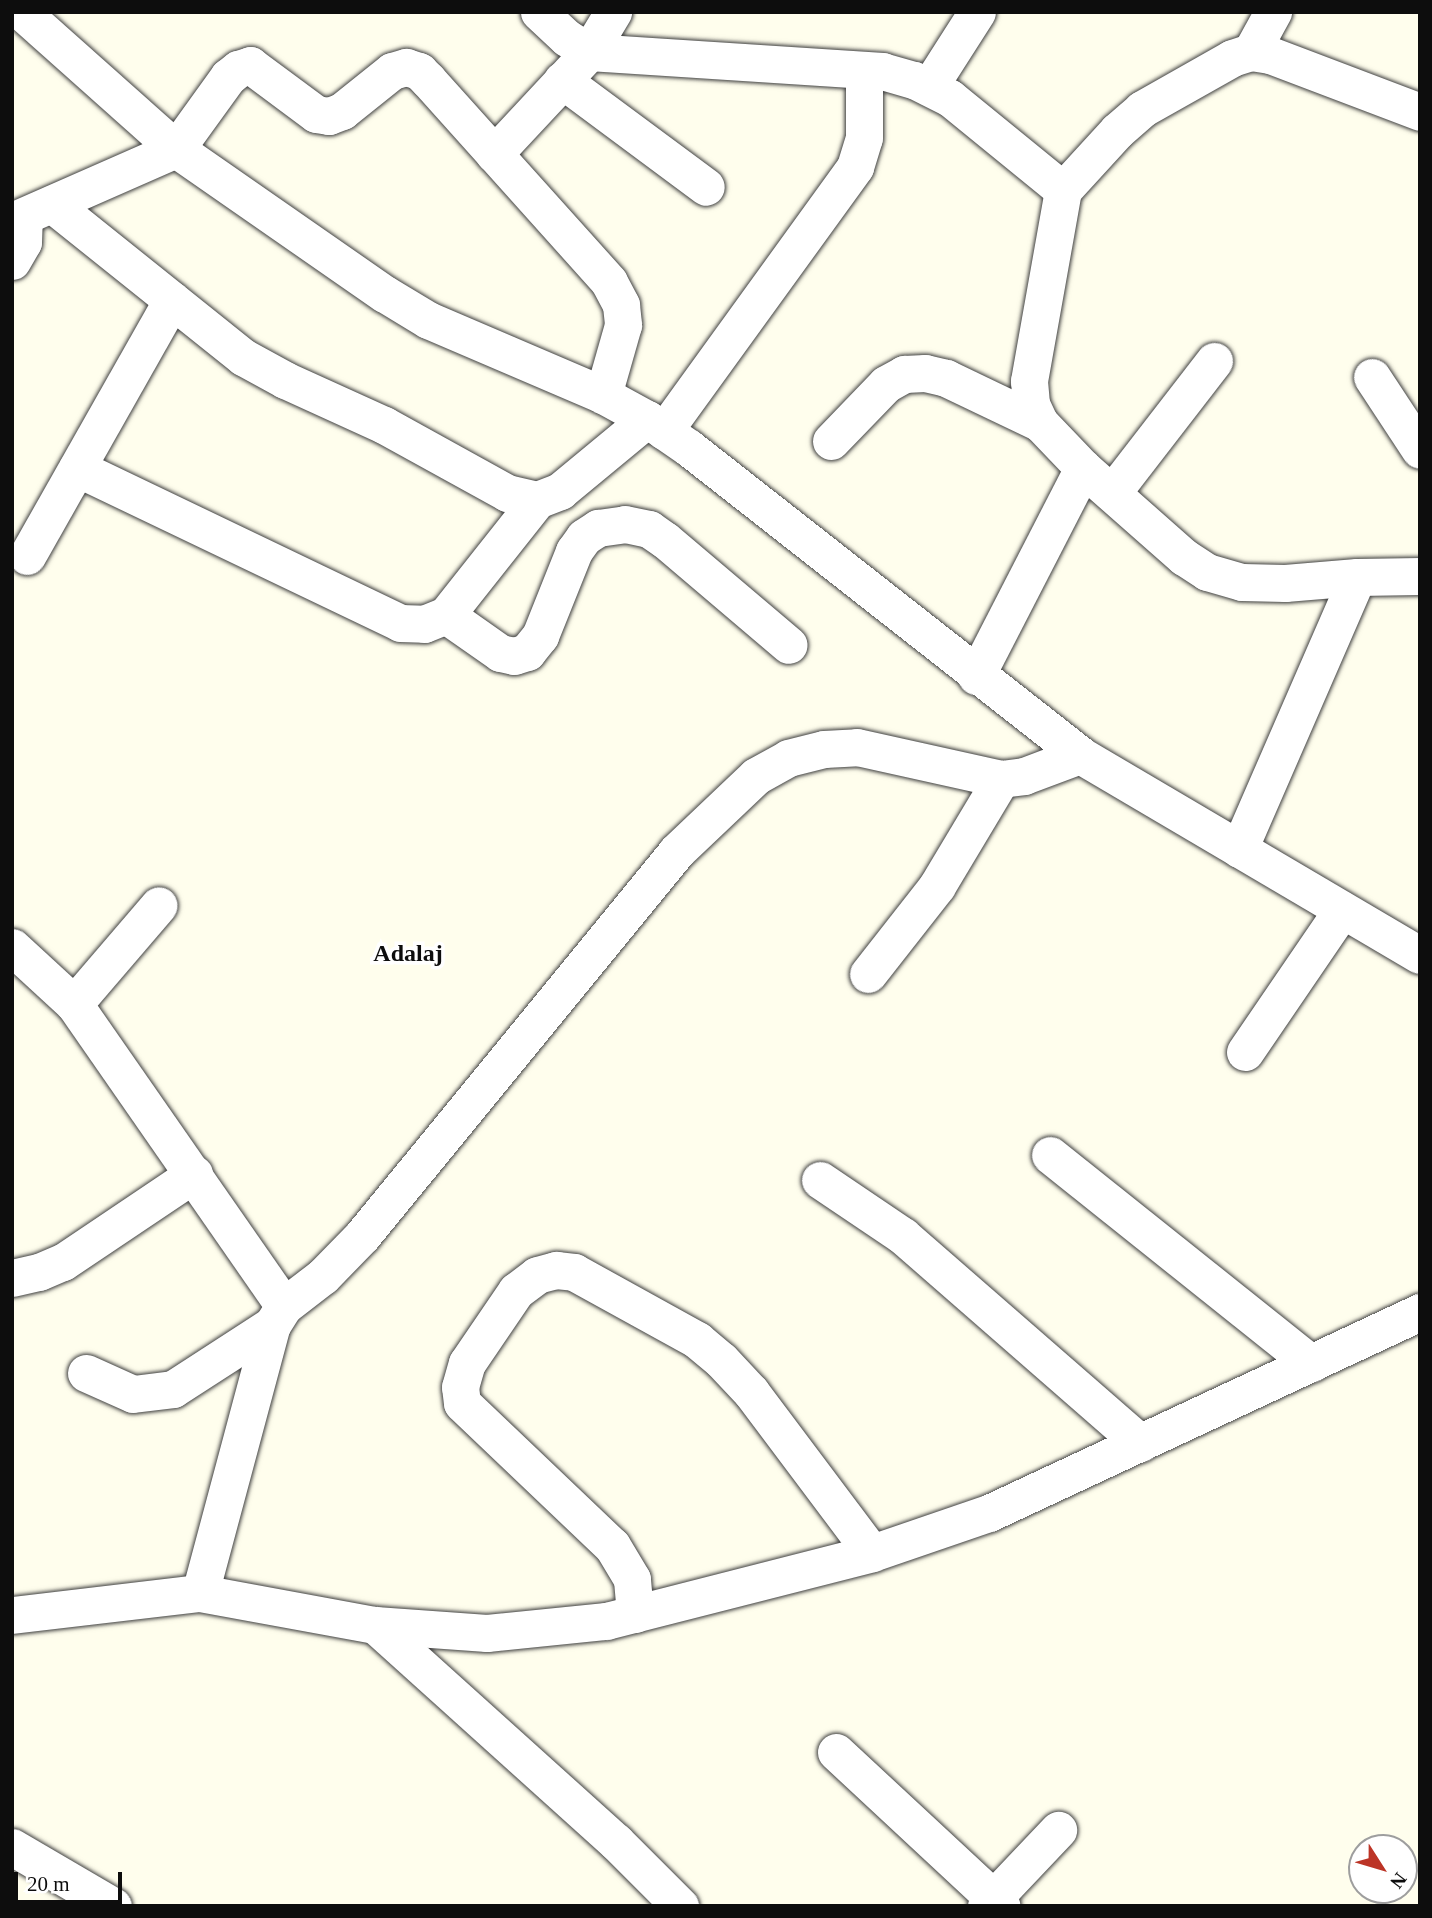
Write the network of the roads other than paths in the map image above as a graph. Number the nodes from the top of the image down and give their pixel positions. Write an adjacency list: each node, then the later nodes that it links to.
1 (22, 12): 12 (street)
2 (539, 12): 6 (street)
3 (613, 12): 6 (street)
4 (978, 12): 10 (street)
5 (1273, 12): 7 (street)
6 (589, 52): 8 (street); 9 (street)
7 (1251, 52): 11 (street); 15 (street)
8 (864, 70): 10 (street); 23 (street)
9 (562, 80): 13 (street); 14 (street)
10 (929, 87): 15 (street)
11 (1420, 112)
12 (176, 149): 13 (street); 16 (street); 21 (street)
13 (494, 154): 21 (street)
14 (706, 187)
15 (1063, 190): 22 (street)
16 (29, 214): 17 (street); 18 (street)
17 (12, 261)
18 (172, 300): 26 (street); 29 (street)
19 (1214, 360): 28 (street)
20 (1372, 377): 25 (street)
21 (603, 395): 23 (street)
22 (1040, 423): 24 (street); 27 (street)
23 (656, 425): 29 (street); 35 (street)
24 (831, 441)
25 (1420, 450)
26 (77, 468): 30 (street); 33 (street)
27 (1083, 468): 28 (street); 35 (street)
28 (1112, 493): 32 (street)
29 (537, 500): 33 (street)
30 (27, 556)
31 (1418, 571): 32 (street)
32 (1357, 577): 38 (street)
33 (446, 615): 34 (street)
34 (789, 645)
35 (975, 676): 36 (street)
36 (1080, 755): 37 (street); 38 (street)
37 (1001, 779): 43 (street); 51 (street)
38 (1239, 849): 40 (street)
39 (159, 905): 44 (street)
40 (1342, 910): 42 (street); 45 (street)
41 (12, 947): 44 (street)
42 (1420, 956)
43 (868, 974)
44 (74, 1004): 47 (street)
45 (1245, 1052)
46 (1050, 1155): 52 (street)
47 (194, 1174): 49 (street); 51 (street)
48 (820, 1180): 54 (street)
49 (12, 1278)
50 (1420, 1312): 52 (street)
51 (278, 1315): 53 (street); 56 (street)
52 (1311, 1363): 54 (street)
53 (86, 1373)
54 (1140, 1443): 55 (street)
55 (872, 1553): 57 (street); 57 (street)
56 (200, 1593): 58 (street); 59 (street)
57 (635, 1614): 59 (street)
58 (12, 1615)
59 (375, 1625): 65 (street)
60 (836, 1752): 64 (street)
61 (1058, 1830): 64 (street)
62 (12, 1847): 63 (street)
63 (92, 1901)
64 (994, 1903)
65 (680, 1906)

